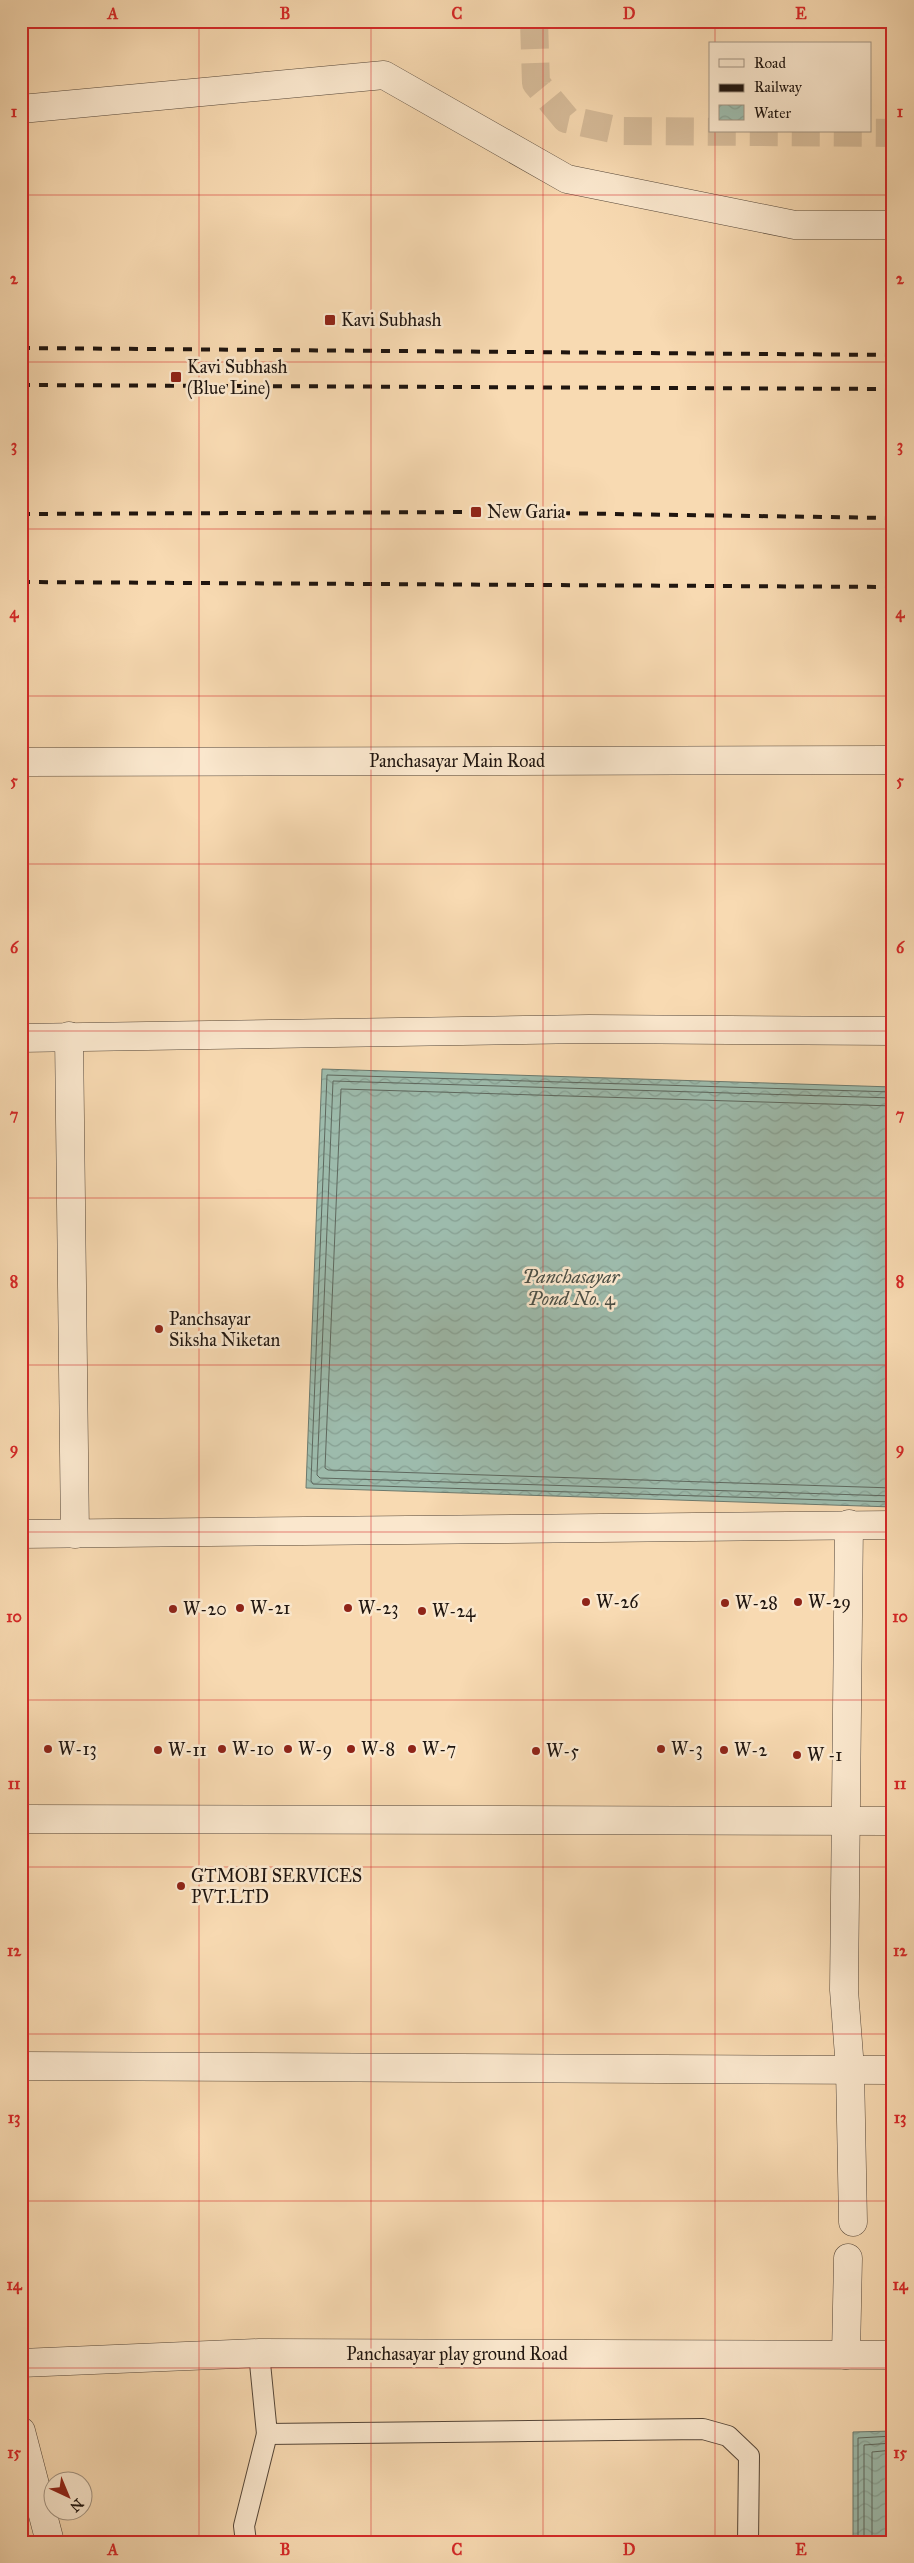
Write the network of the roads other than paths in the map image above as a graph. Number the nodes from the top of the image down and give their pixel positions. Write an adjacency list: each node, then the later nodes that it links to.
1 (21, 109): 2 (street)
2 (893, 225)
3 (893, 760): 4 (street, Panchasayar Main Road)
4 (21, 762)
5 (893, 1031): 6 (street)
6 (69, 1036): 7 (street); 11 (street)
7 (21, 1038)
8 (848, 1524): 9 (street); 11 (street); 13 (street)
9 (893, 1525)
10 (21, 1534): 11 (street)
11 (75, 1534)
12 (21, 1819): 13 (street)
13 (845, 1821): 14 (street); 16 (street)
14 (893, 1821)
15 (21, 2066): 16 (street)
16 (850, 2069): 17 (street); 18 (street)
17 (893, 2070)
18 (852, 2222)
19 (848, 2258): 21 (street)
20 (259, 2353): 21 (street, Panchasayar play ground Road); 23 (street, Panchasayar play ground Road); 25 (lane)
21 (846, 2355): 22 (street, Panchasayar play ground Road)
22 (893, 2355)
23 (21, 2363)
24 (21, 2431): 26 (street)
25 (267, 2434): 27 (lane); 28 (lane)
26 (50, 2542)
27 (246, 2542)
28 (748, 2542)

